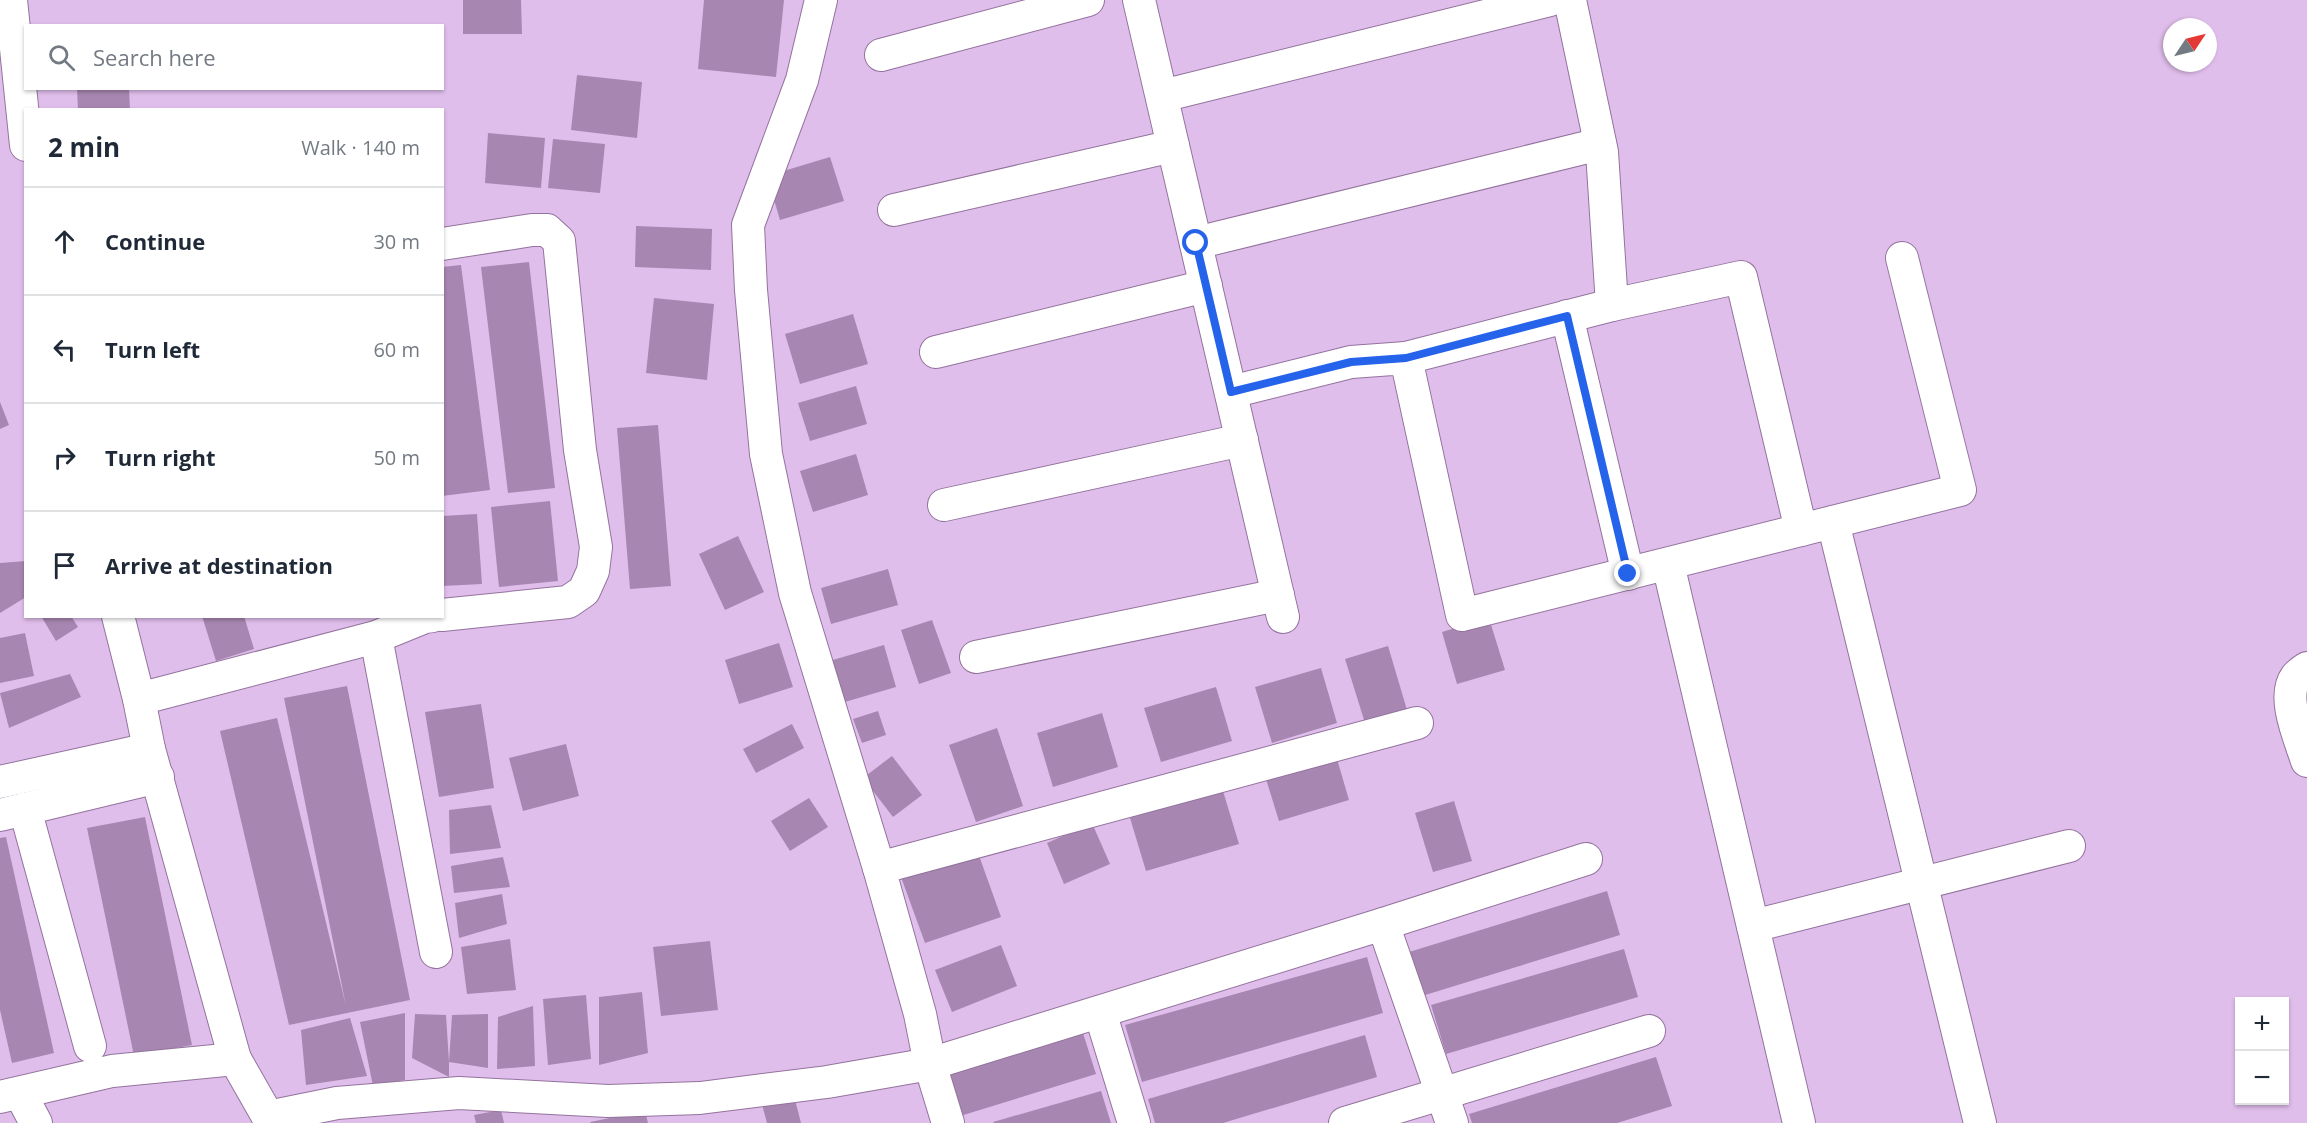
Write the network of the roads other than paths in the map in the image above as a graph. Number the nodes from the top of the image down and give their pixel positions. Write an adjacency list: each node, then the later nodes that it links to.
1 (821, 0): 42 (street)
2 (1088, 0): 7 (street)
3 (1139, 0): 8 (street)
4 (1550, 0): 8 (street)
5 (1570, 0): 10 (street)
6 (16, 17): 9 (street)
7 (882, 55)
8 (1162, 96): 11 (street)
9 (24, 119)
10 (1600, 144): 13 (street); 17 (street)
11 (1173, 146): 12 (street); 13 (street)
12 (894, 210)
13 (1196, 243): 16 (street)
14 (444, 244): 28 (street)
15 (1902, 258): 24 (street)
16 (1206, 286): 19 (street); 21 (street)
17 (1612, 305): 18 (street); 25 (street)
18 (1567, 316): 20 (street); 27 (street)
19 (936, 352)
20 (1406, 358): 21 (street); 27 (street)
21 (1231, 392): 22 (street)
22 (1242, 440): 23 (street); 32 (street)
23 (944, 506)
24 (1833, 522): 25 (street); 43 (street)
25 (1801, 530): 26 (street)
26 (1668, 564): 27 (street); 45 (street)
27 (1628, 574)
28 (444, 615)
29 (119, 618): 34 (street)
30 (423, 618): 31 (street)
31 (376, 637): 34 (street); 46 (street)
32 (976, 657)
33 (2307, 668): 36 (street)
34 (139, 699): 37 (street)
35 (1417, 723): 42 (street)
36 (2307, 760)
37 (154, 763): 38 (street); 39 (street); 50 (street)
38 (0, 782)
39 (13, 812): 49 (street)
40 (2069, 846): 43 (street)
41 (1586, 859): 44 (street)
42 (879, 868): 51 (street)
43 (1920, 884): 45 (street); 60 (street)
44 (1383, 924): 47 (street); 53 (street)
45 (1753, 926): 59 (street)
46 (435, 952)
47 (1100, 1012): 51 (street); 57 (street)
48 (1649, 1031): 53 (street)
49 (90, 1046)
50 (235, 1059): 52 (street); 54 (street)
51 (930, 1064): 54 (street); 56 (street)
52 (10, 1095): 55 (street)
53 (1447, 1109): 58 (street)
54 (270, 1120)
55 (36, 1123)
56 (948, 1123)
57 (1134, 1123)
58 (1345, 1123)
59 (1799, 1123)
60 (1980, 1123)

